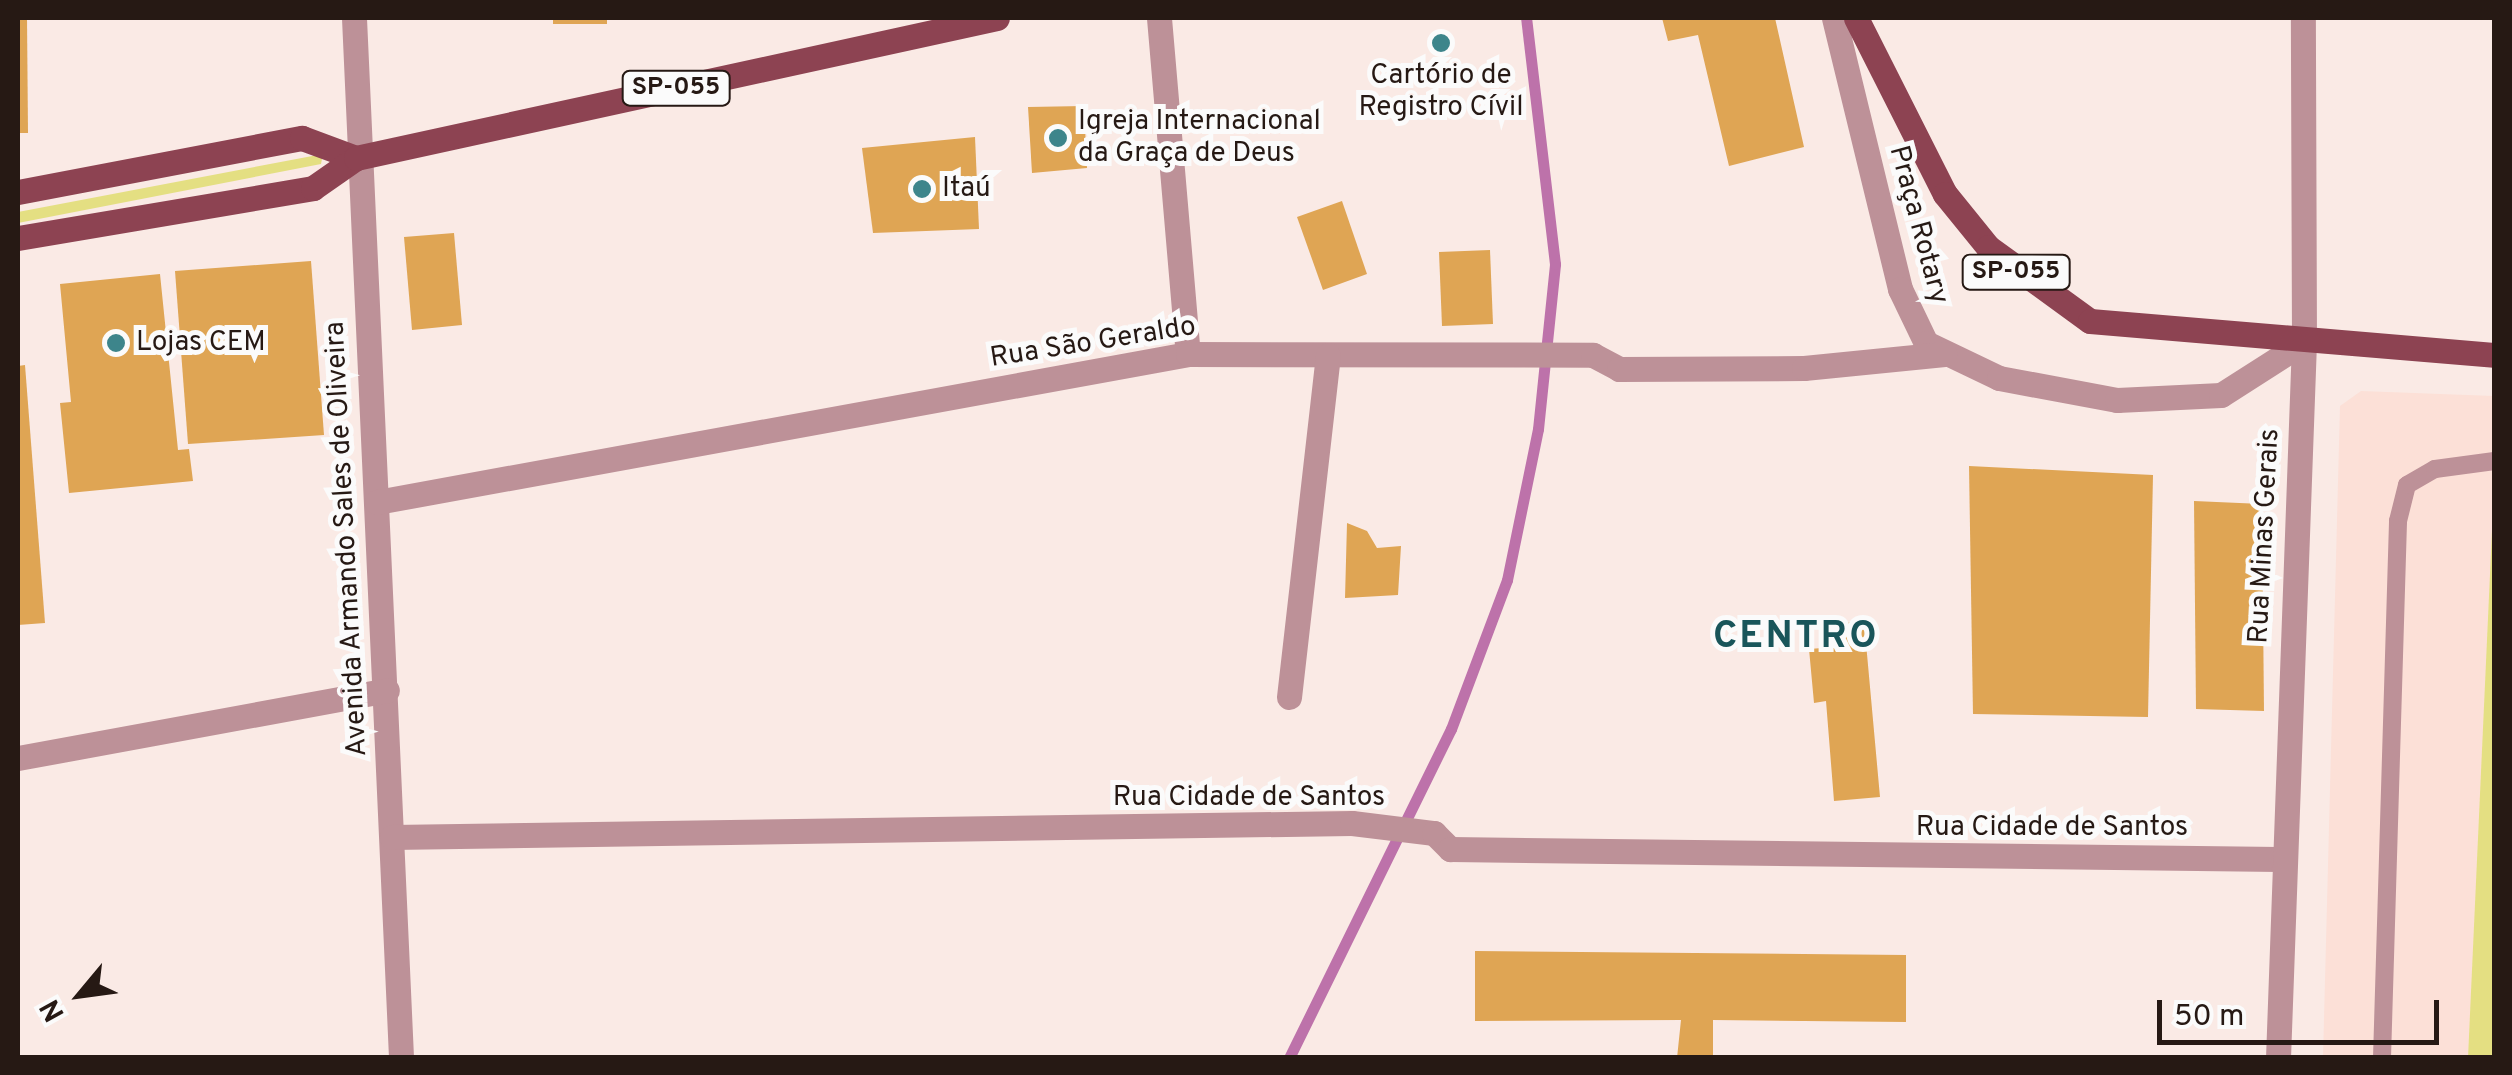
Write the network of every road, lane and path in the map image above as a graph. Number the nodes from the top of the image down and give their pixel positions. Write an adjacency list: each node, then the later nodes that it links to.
1 (354, 18): 7 (street, Avenida Armando Sales de Oliveira)
2 (997, 18): 7 (main road, SP-055)
3 (1159, 18): 11 (street)
4 (1834, 18): 12 (street, Praça Rotary)
5 (1856, 18): 10 (main road, SP-055)
6 (2303, 18): 10 (street, Rua Minas Gerais)
7 (356, 158): 8 (main road); 9 (main road); 16 (street, Avenida Armando Sales de Oliveira)
8 (18, 192)
9 (18, 238)
10 (2304, 342): 12 (street, Praça Rotary); 14 (main road, SP-055); 21 (street, Rua Minas Gerais)
11 (1188, 354): 13 (street, Rua São Geraldo); 16 (street, Rua São Geraldo)
12 (1944, 354): 13 (street, Rua São Geraldo)
13 (1328, 355): 18 (street)
14 (2494, 355)
15 (2494, 461): 24 (lane)
16 (377, 502): 17 (street, Avenida Armando Sales de Oliveira)
17 (386, 690): 19 (street); 20 (street, Avenida Armando Sales de Oliveira)
18 (1290, 697)
19 (18, 758)
20 (392, 837): 21 (street, Rua Cidade de Santos); 22 (street, Avenida Armando Sales de Oliveira)
21 (2279, 859): 23 (street, Rua Minas Gerais)
22 (401, 1058)
23 (2278, 1058)
24 (2382, 1058)

